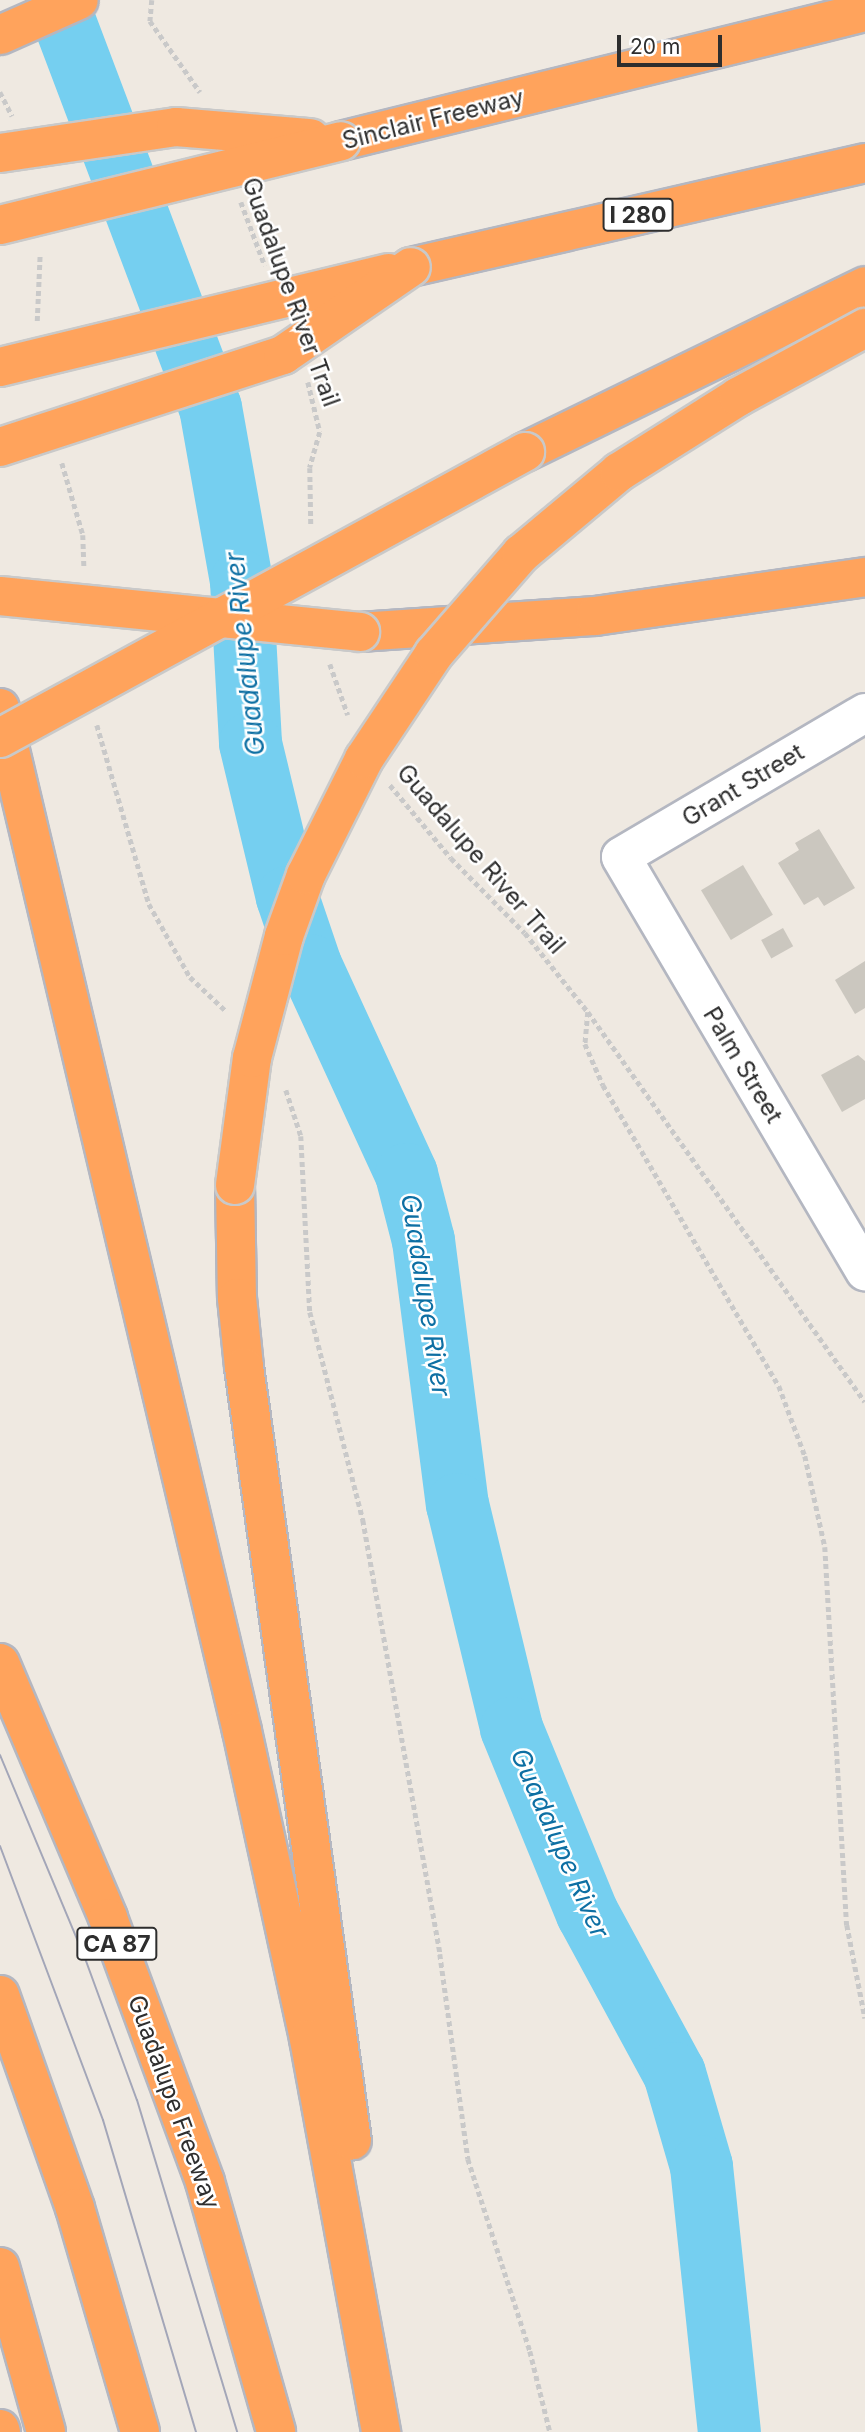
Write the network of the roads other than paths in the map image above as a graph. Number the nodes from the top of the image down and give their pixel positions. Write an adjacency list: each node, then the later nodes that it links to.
1 (79, 0): 3 (highway)
2 (865, 12): 4 (highway, Sinclair Freeway)
3 (0, 35)
4 (341, 141): 5 (highway, bridge); 7 (highway, Sinclair Freeway, bridge)
5 (0, 153)
6 (865, 163): 8 (highway, I 280)
7 (0, 225)
8 (411, 267): 11 (highway, I 280, bridge); 12 (highway, bridge)
9 (865, 286): 17 (highway, bridge)
10 (865, 328): 26 (highway, bridge)
11 (0, 367)
12 (0, 447)
13 (865, 578): 14 (highway, bridge)
14 (0, 596)
15 (0, 708): 26 (highway)
16 (865, 713): 18 (street, Grant Street)
17 (0, 738)
18 (621, 857): 19 (street, Palm Street)
19 (865, 1272)
20 (0, 1663): 25 (highway, Guadalupe Freeway / CA 87)
21 (0, 1995): 24 (highway)
22 (0, 2267): 23 (highway)
23 (46, 2432)
24 (139, 2432)
25 (276, 2432)
26 (381, 2432)

